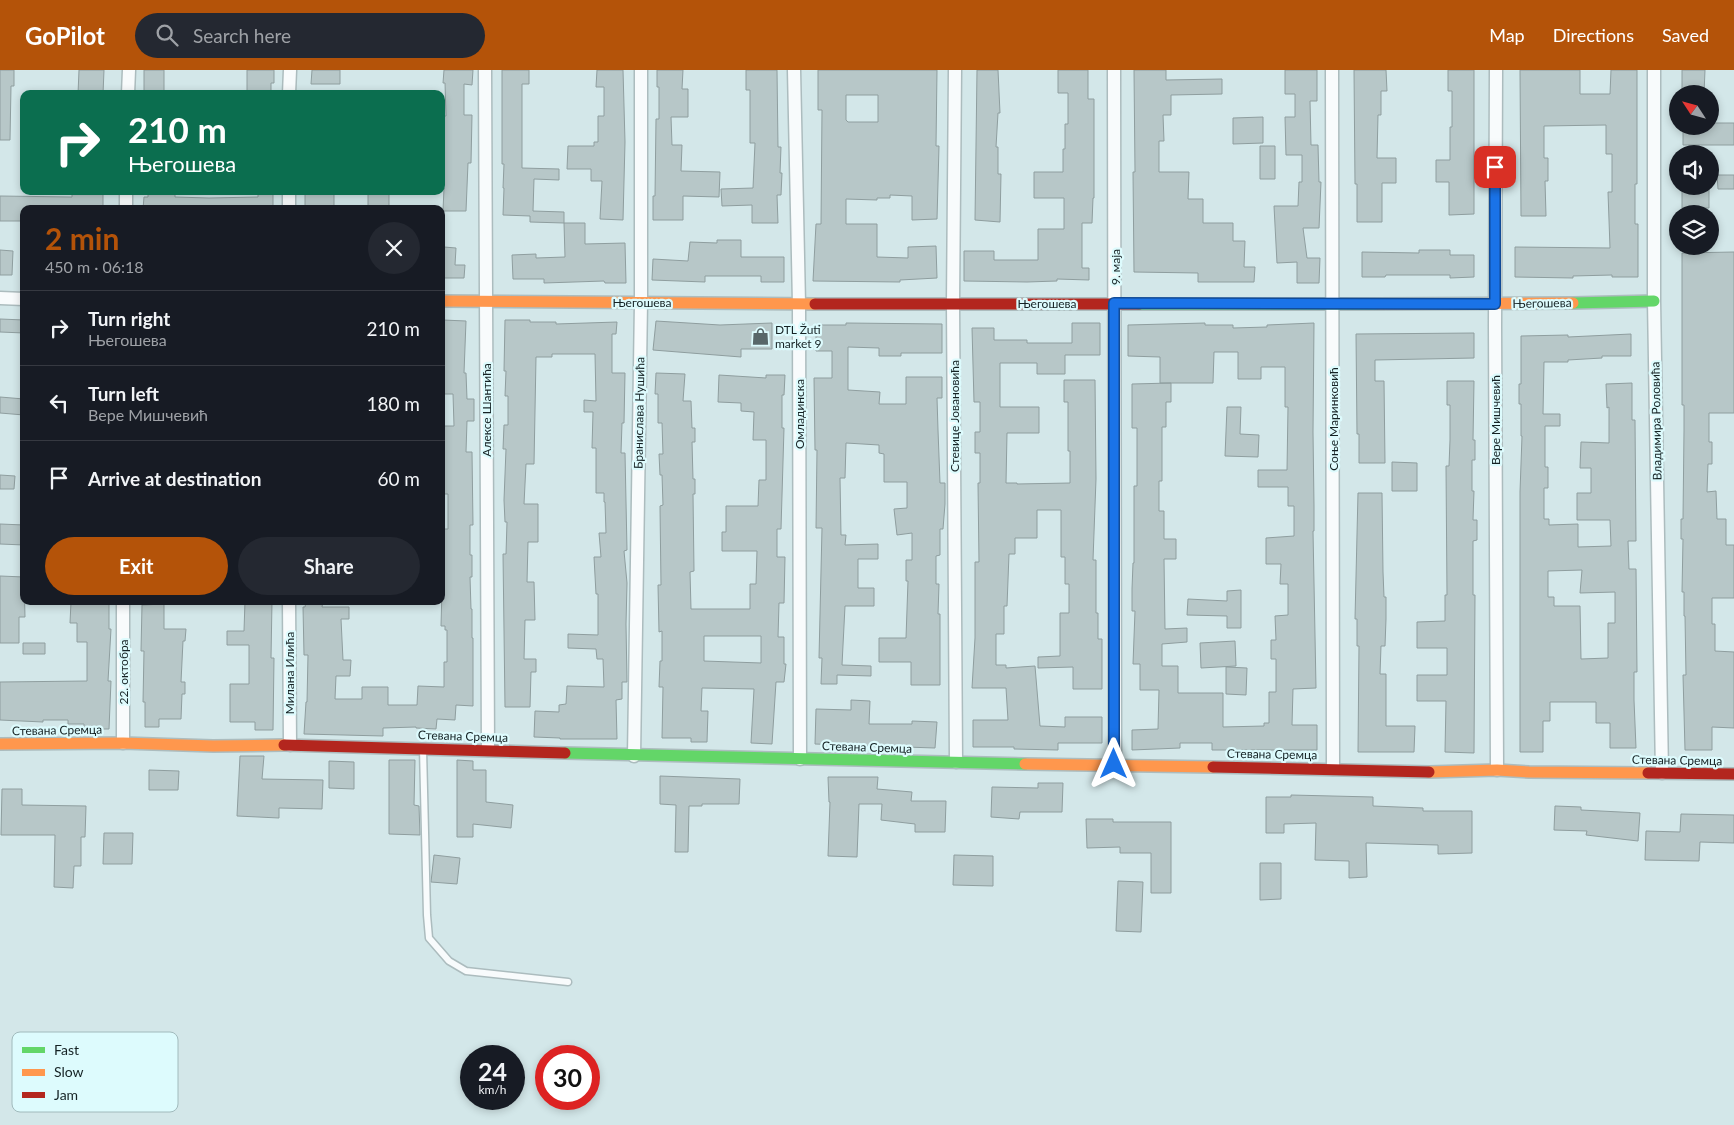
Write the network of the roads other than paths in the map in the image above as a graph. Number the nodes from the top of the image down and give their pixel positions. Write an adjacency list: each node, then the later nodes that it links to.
1 (129, 70): 11 (street)
2 (290, 70): 12 (street)
3 (485, 70): 17 (street, Алексе Шантића)
4 (642, 70): 18 (street, Бранислава Нушића)
5 (794, 70): 22 (street, Омладинска)
6 (955, 70): 19 (street, Стевице Јовановића)
7 (1114, 70): 20 (street, 9. маја)
8 (1332, 70): 21 (street, Соње Маринковић)
9 (1496, 70): 23 (street, Вере Мишчевић)
10 (1654, 70): 16 (street, Владимира Роловића)
11 (128, 90)
12 (289, 90)
13 (0, 298): 14 (street)
14 (20, 298)
15 (445, 301): 17 (street, Његошева)
16 (1654, 301): 23 (street, Његошева); 37 (street, Владимира Роловића)
17 (485, 302): 18 (street, Његошева); 30 (street, Алексе Шантића)
18 (641, 302): 22 (street, Његошева); 31 (street, Бранислава Нушића)
19 (953, 303): 20 (street, Његошева); 22 (street, Његошева); 33 (street, Стевице Јовановића)
20 (1114, 303): 21 (street, Његошева); 34 (street, 9. маја)
21 (1333, 303): 23 (street, Његошева); 35 (street, Соње Маринковић)
22 (798, 304): 32 (street, Омладинска)
23 (1495, 304): 36 (street, Вере Мишчевић)
24 (124, 605): 26 (street, 22. октобра)
25 (289, 605): 28 (street, Милана Илића)
26 (123, 743): 27 (street, Стевана Сремца); 28 (street, Стевана Сремца)
27 (0, 744)
28 (290, 745): 29 (street, Стевана Сремца)
29 (423, 748): 30 (street, Стевана Сремца); 39 (lane)
30 (488, 750): 31 (street, Стевана Сремца)
31 (634, 756): 32 (street, Стевана Сремца)
32 (800, 759): 33 (street, Стевана Сремца)
33 (956, 762): 34 (street, Стевана Сремца)
34 (1114, 764): 35 (street, Стевана Сремца)
35 (1333, 769): 36 (street, Стевана Сремца)
36 (1497, 770): 37 (street, Стевана Сремца)
37 (1662, 773): 38 (street, Стевана Сремца)
38 (1734, 774)
39 (568, 982)

